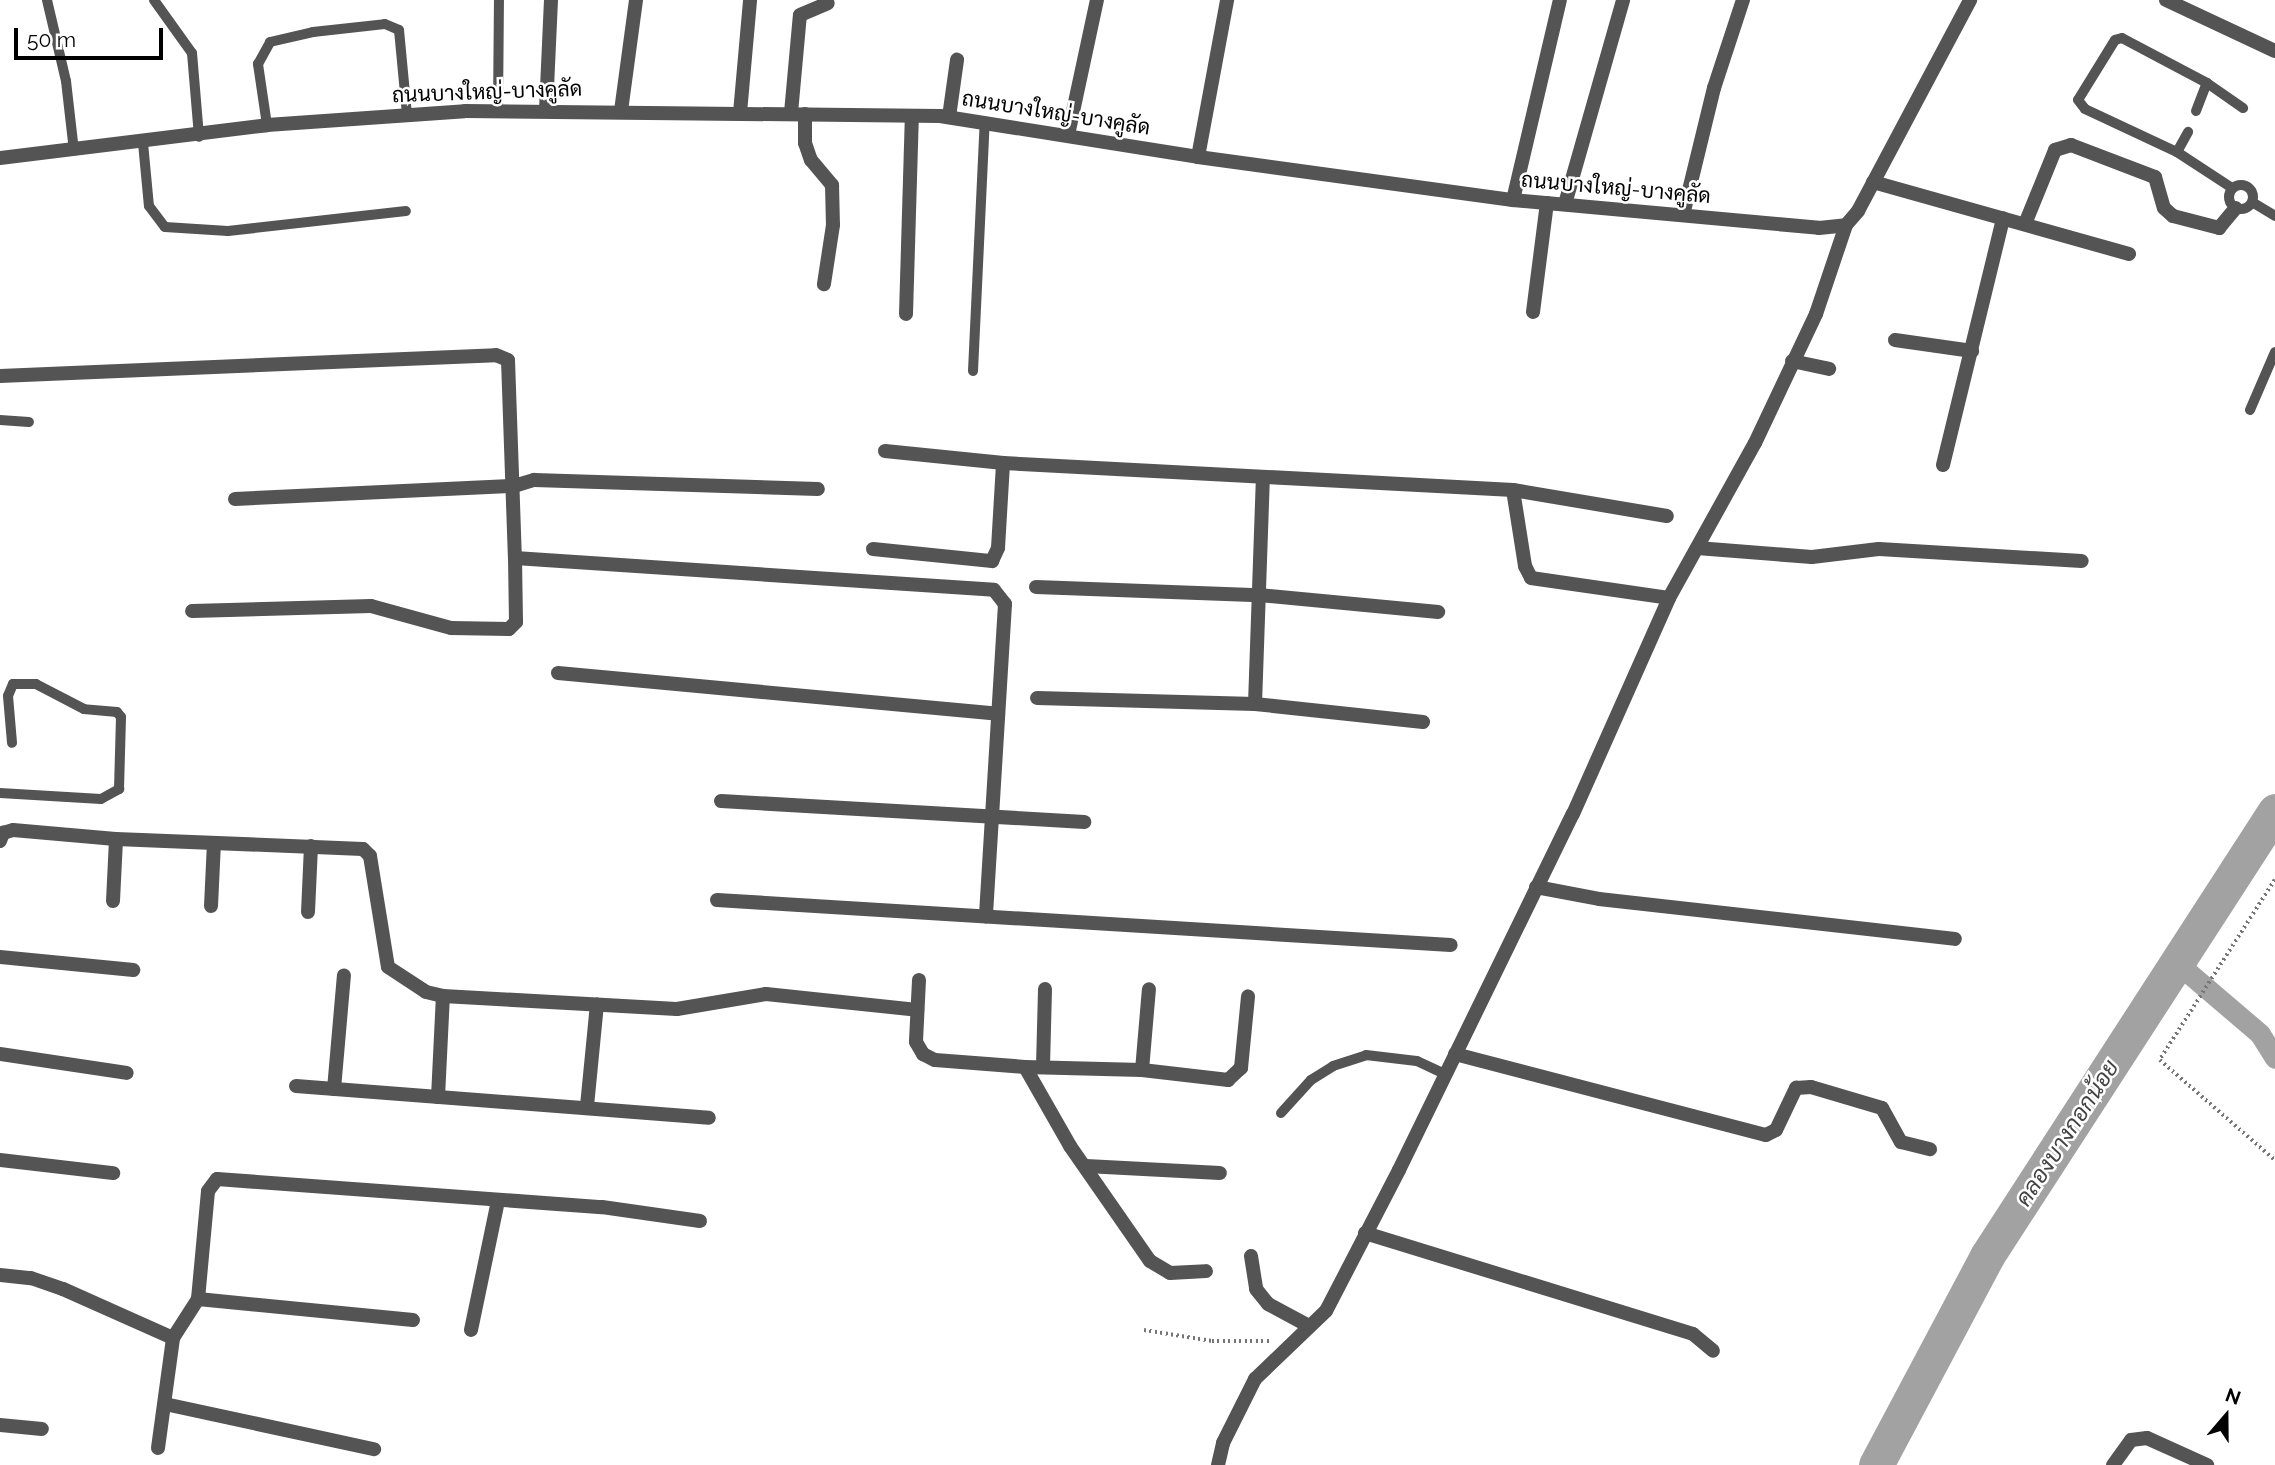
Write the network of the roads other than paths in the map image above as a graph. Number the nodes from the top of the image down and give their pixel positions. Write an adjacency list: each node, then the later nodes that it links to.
1 (47, 0): 34 (lane)
2 (153, 0): 32 (lane)
3 (499, 0): 19 (lane)
4 (551, 0): 20 (street)
5 (636, 0): 21 (street)
6 (750, 0): 23 (street)
7 (1097, 0): 31 (street)
8 (1227, 0): 36 (street)
9 (1560, 0): 40 (street)
10 (1622, 0): 43 (street)
11 (1743, 0): 46 (street)
12 (1970, 0): 38 (street)
13 (2166, 0): 15 (street)
14 (828, 3): 25 (street)
15 (2275, 51)
16 (957, 60): 27 (street)
17 (2207, 83): 18 (lane); 22 (lane); 35 (lane)
18 (2243, 108)
19 (498, 110): 20 (street, ถนนบางใหญ่-บางคูลัด); 24 (street, ถนนบางใหญ่-บางคูลัด)
20 (545, 110): 21 (street, ถนนบางใหญ่-บางคูลัด)
21 (621, 111): 23 (street, ถนนบางใหญ่-บางคูลัด)
22 (2196, 111)
23 (740, 113): 25 (street, ถนนบางใหญ่-บางคูลัด)
24 (407, 114): 29 (street, ถนนบางใหญ่-บางคูลัด); 29 (lane)
25 (798, 114): 26 (street, ถนนบางใหญ่-บางคูลัด); 52 (street)
26 (912, 116): 27 (street, ถนนบางใหญ่-บางคูลัด); 54 (street)
27 (950, 117): 28 (street, ถนนบางใหญ่-บางคูลัด)
28 (985, 121): 31 (street, ถนนบางใหญ่-บางคูลัด); 60 (lane)
29 (267, 125): 32 (street, ถนนบางใหญ่-บางคูลัด)
30 (2188, 132): 35 (lane)
31 (1068, 135): 36 (street, ถนนบางใหญ่-บางคูลัด)
32 (199, 137): 33 (street, ถนนบางใหญ่-บางคูลัด)
33 (143, 143): 34 (street, ถนนบางใหญ่-บางคูลัด); 45 (lane)
34 (74, 150): 37 (street, ถนนบางใหญ่-บางคูลัด)
35 (2177, 152): 39 (lane)
36 (1198, 158): 40 (street, ถนนบางใหญ่-บางคูลัด)
37 (0, 159)
38 (1872, 182): 48 (street); 50 (street)
39 (2232, 188): 41 (lane); 44 (lane)
40 (1513, 200): 42 (street, ถนนบางใหญ่-บางคูลัด)
41 (2252, 202): 44 (lane); 47 (lane)
42 (1547, 203): 43 (street, ถนนบางใหญ่-บางคูลัด); 53 (street)
43 (1565, 204): 46 (street, ถนนบางใหญ่-บางคูลัด)
44 (2236, 208): 49 (street)
45 (406, 211)
46 (1683, 215): 50 (street, ถนนบางใหญ่-บางคูลัด)
47 (2275, 216)
48 (2003, 218): 49 (street); 56 (street)
49 (2025, 224): 51 (street)
50 (1846, 225): 58 (street)
51 (2129, 254)
52 (824, 284)
53 (1533, 312)
54 (906, 314)
55 (1895, 340): 56 (street)
56 (1972, 351): 67 (street)
57 (2275, 352): 62 (lane)
58 (1792, 361): 59 (street); 74 (street)
59 (1829, 369)
60 (973, 370)
61 (0, 376): 69 (street)
62 (2250, 410)
63 (0, 421): 64 (lane)
64 (29, 422)
65 (885, 451): 66 (street)
66 (1003, 463): 68 (street); 75 (street)
67 (1943, 465)
68 (1263, 478): 71 (street); 79 (street)
69 (514, 486): 70 (street); 72 (street); 76 (street)
70 (818, 489)
71 (1513, 490): 73 (street); 80 (street)
72 (235, 499)
73 (1667, 516)
74 (1697, 548): 77 (street); 80 (street)
75 (873, 549)
76 (515, 558): 81 (street); 86 (street)
77 (2082, 561)
78 (1037, 587): 79 (street)
79 (1259, 595): 82 (street); 85 (street)
80 (1670, 598): 97 (street)
81 (191, 611)
82 (1438, 612)
83 (558, 673): 86 (street)
84 (1037, 698): 85 (street)
85 (1255, 704): 87 (street)
86 (998, 714): 91 (street)
87 (1423, 722)
88 (12, 743): 89 (lane)
89 (0, 793)
90 (721, 801): 91 (street)
91 (992, 816): 92 (street); 102 (street)
92 (1084, 822)
93 (116, 839): 94 (street); 95 (street); 99 (street)
94 (0, 841)
95 (214, 843): 96 (street); 100 (street)
96 (311, 846): 101 (street); 111 (street)
97 (1536, 887): 103 (street); 116 (street)
98 (718, 900): 102 (street)
99 (113, 901)
100 (211, 906)
101 (308, 912)
102 (986, 916): 104 (street)
103 (1955, 939)
104 (1451, 944)
105 (0, 957): 106 (street)
106 (133, 970)
107 (344, 975): 123 (street)
108 (919, 980): 114 (street)
109 (1045, 989): 117 (street)
110 (1149, 989): 119 (street)
111 (443, 996): 113 (street); 124 (street)
112 (1248, 996): 119 (street)
113 (597, 1004): 114 (street); 125 (street)
114 (917, 1010): 118 (street)
115 (0, 1054): 120 (street)
116 (1455, 1055): 121 (street); 128 (street)
117 (1042, 1066): 118 (street); 119 (street)
118 (1025, 1067): 130 (street)
119 (1142, 1070)
120 (127, 1073)
121 (1445, 1074): 126 (lane); 135 (street)
122 (296, 1086): 123 (street)
123 (334, 1089): 124 (street)
124 (438, 1097): 125 (street)
125 (587, 1106): 127 (street)
126 (1281, 1113)
127 (709, 1118)
128 (1930, 1149)
129 (0, 1160): 131 (street)
130 (1086, 1166): 132 (street); 137 (street)
131 (113, 1173)
132 (1220, 1173)
133 (498, 1200): 134 (street); 139 (street); 142 (street)
134 (701, 1221)
135 (1364, 1233): 141 (street); 144 (street)
136 (1251, 1256): 141 (street)
137 (1206, 1271)
138 (0, 1275): 143 (street)
139 (198, 1299): 140 (street); 143 (street)
140 (412, 1320)
141 (1309, 1326): 150 (street)
142 (471, 1330)
143 (173, 1338): 145 (street)
144 (1713, 1351)
145 (165, 1404): 148 (street); 149 (street)
146 (0, 1425): 147 (street)
147 (42, 1429)
148 (158, 1448)
149 (374, 1449)
150 (1218, 1465)
151 (2113, 1465): 152 (street)
152 (2207, 1465)

